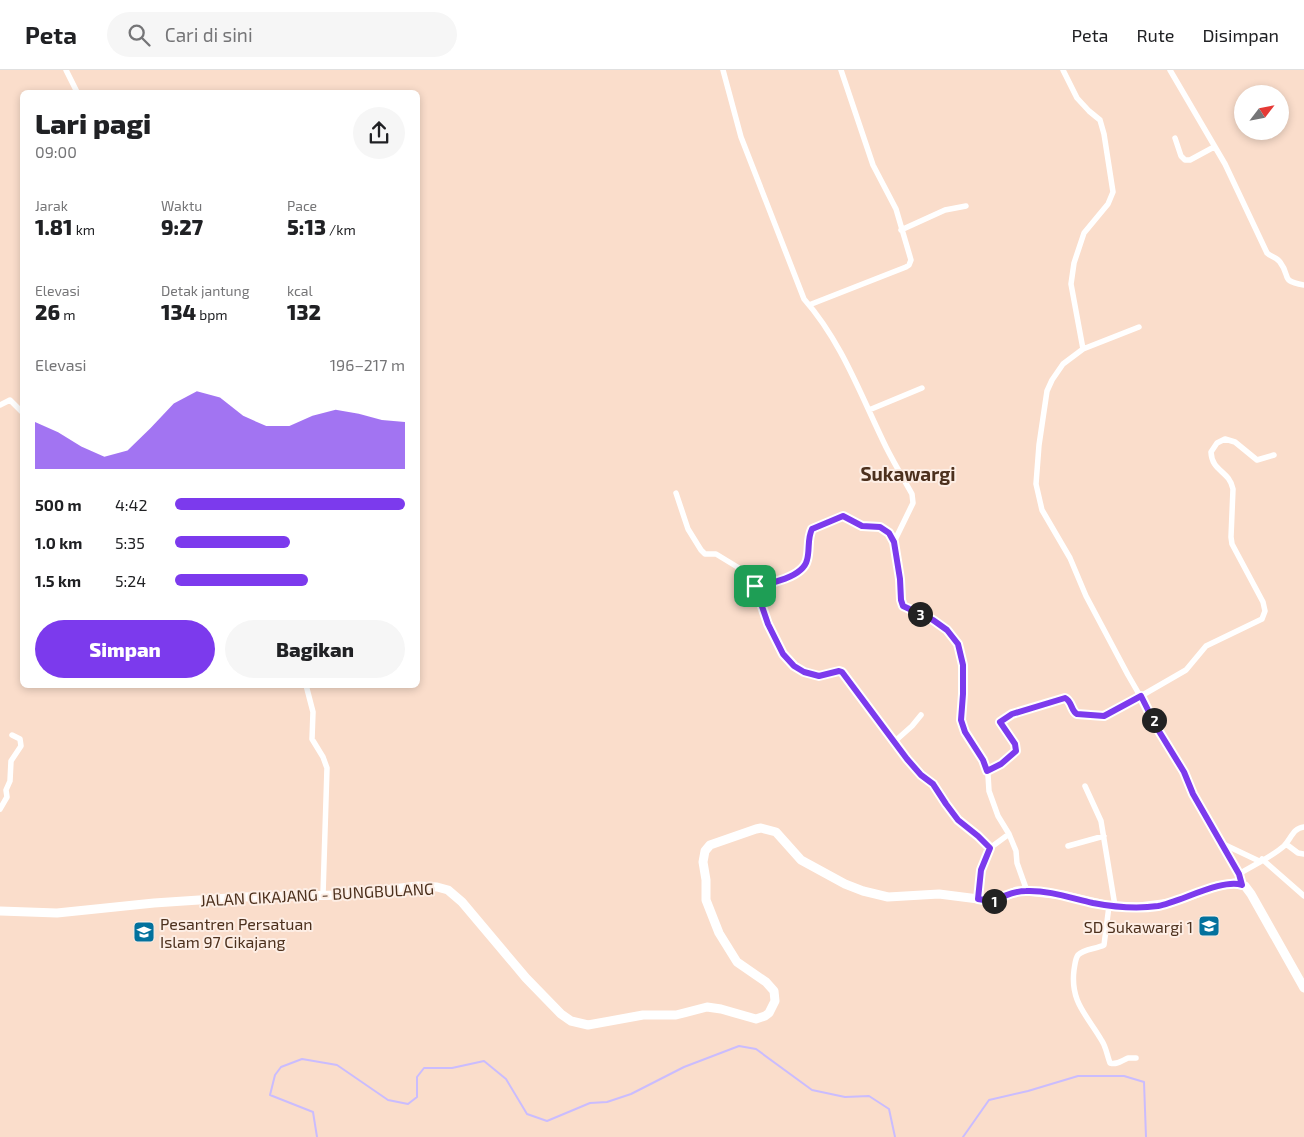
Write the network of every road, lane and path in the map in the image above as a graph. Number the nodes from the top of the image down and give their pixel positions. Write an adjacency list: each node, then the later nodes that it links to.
1 (66, 70): 6 (street)
2 (722, 70): 12 (street)
3 (841, 70): 10 (street)
4 (1063, 70): 14 (street)
5 (1170, 70): 8 (street)
6 (76, 90)
7 (1174, 138): 8 (street)
8 (1214, 147): 11 (street)
9 (966, 206): 10 (street)
10 (901, 230): 12 (street)
11 (1304, 285)
12 (809, 305): 18 (street)
13 (1139, 327): 14 (street)
14 (1083, 349): 24 (street)
15 (922, 388): 18 (street)
16 (0, 405): 17 (street)
17 (20, 410)
18 (869, 410): 21 (street)
19 (1274, 455): 24 (street)
20 (676, 493): 22 (street)
21 (894, 542): 22 (street); 28 (street)
22 (755, 586): 27 (street)
23 (307, 688): 43 (street)
24 (1141, 696): 28 (street); 34 (street)
25 (922, 714): 27 (street)
26 (12, 735): 30 (street)
27 (894, 742): 37 (street)
28 (987, 771): 32 (street)
29 (1085, 786): 33 (street)
30 (0, 808)
31 (1304, 827): 35 (street)
32 (1009, 834): 37 (street); 42 (street)
33 (1104, 836): 36 (street); 46 (street)
34 (1219, 842): 39 (street); 40 (street)
35 (1286, 844): 38 (street); 39 (street)
36 (1068, 846)
37 (990, 848): 45 (street)
38 (1304, 854)
39 (1260, 860): 40 (street); 44 (street)
40 (1239, 874): 41 (street)
41 (1242, 885): 46 (main road, JALAN CIKAJANG - BUNGBULANG); 48 (main road)
42 (1027, 891): 45 (main road, JALAN CIKAJANG - BUNGBULANG); 46 (main road, JALAN CIKAJANG - BUNGBULANG)
43 (323, 894): 45 (main road, JALAN CIKAJANG - BUNGBULANG); 47 (main road, JALAN CIKAJANG - BUNGBULANG)
44 (1304, 896)
45 (978, 899)
46 (1112, 906): 49 (street)
47 (0, 911)
48 (1304, 988)
49 (1136, 1058)

